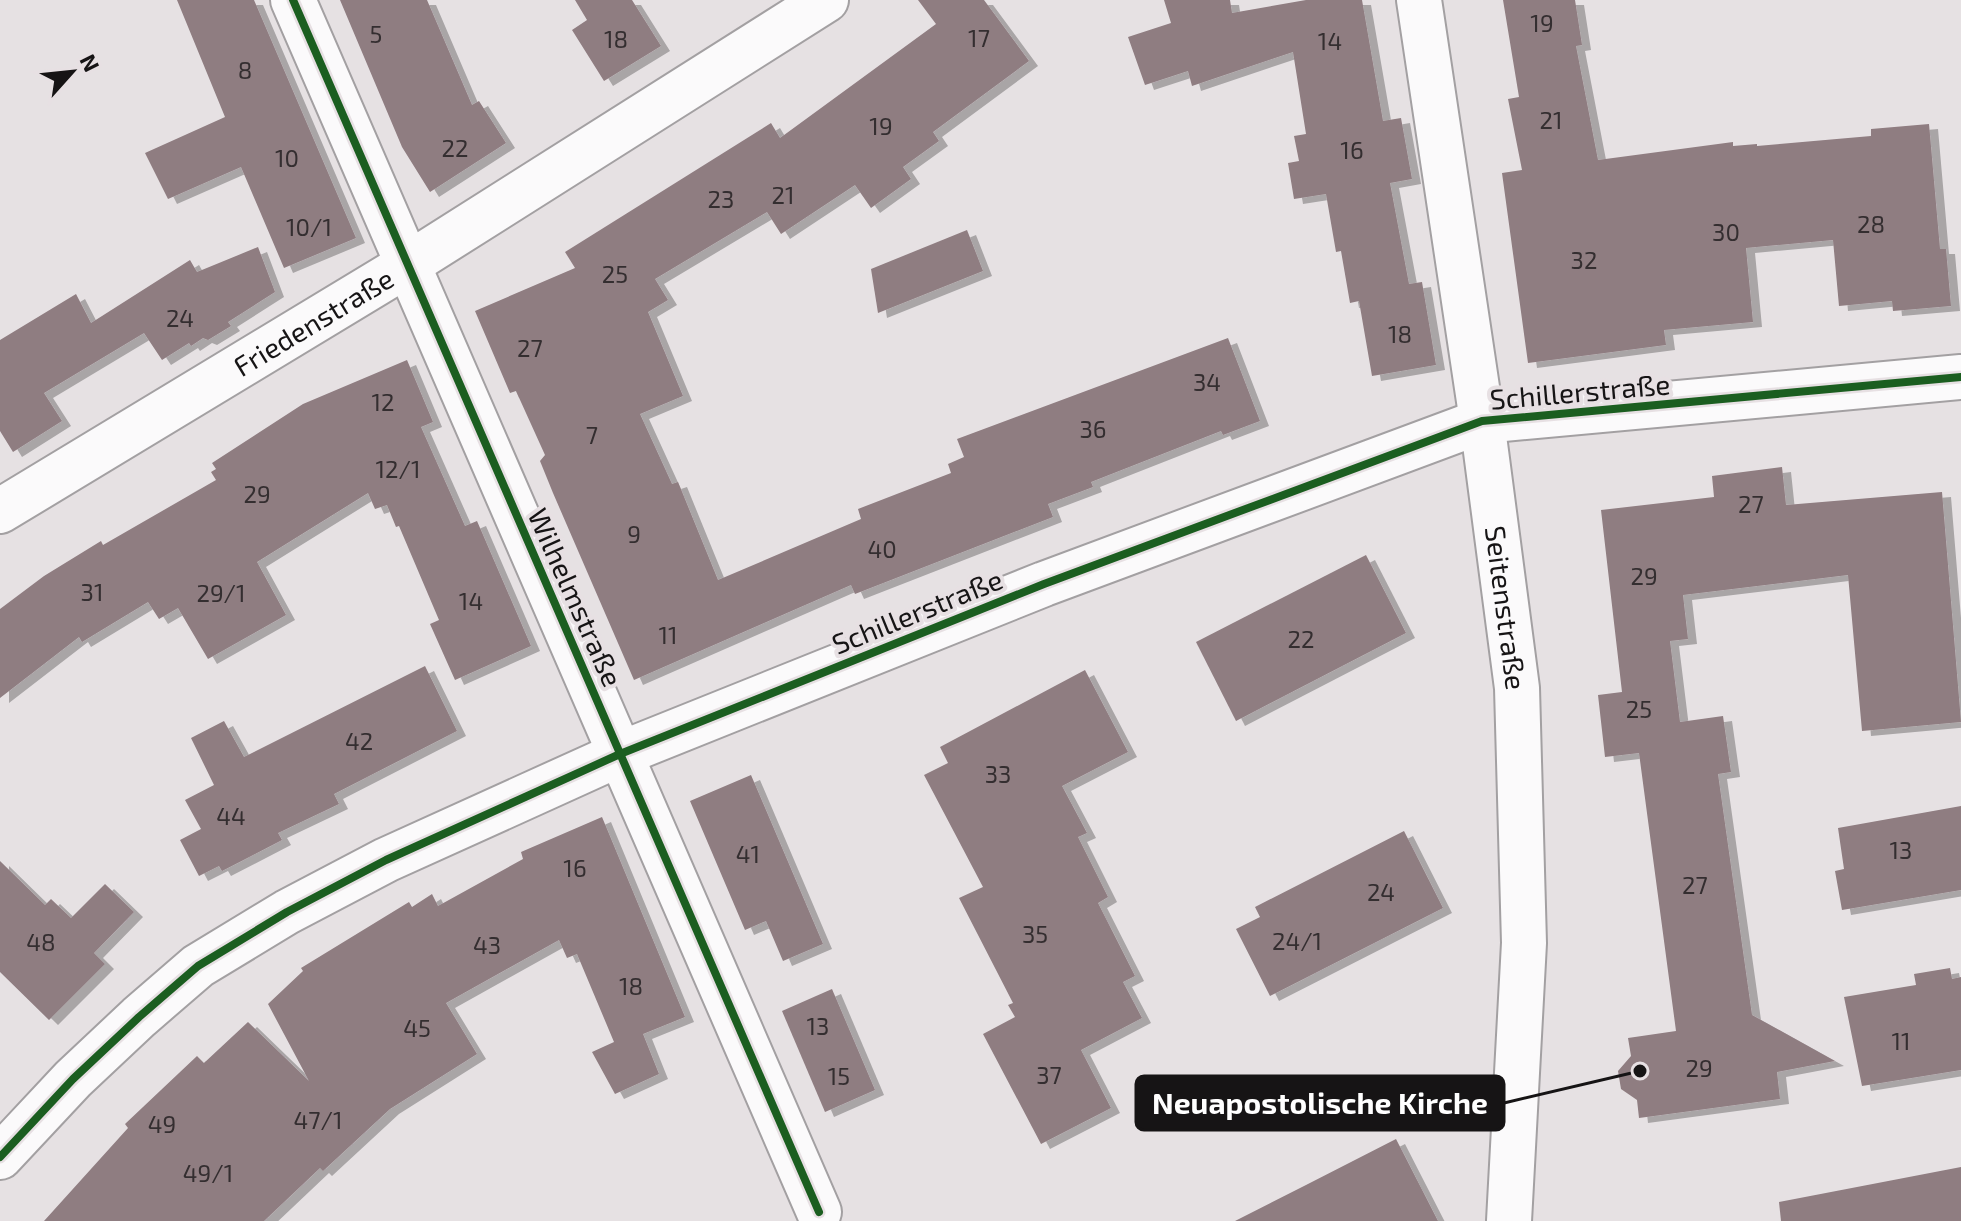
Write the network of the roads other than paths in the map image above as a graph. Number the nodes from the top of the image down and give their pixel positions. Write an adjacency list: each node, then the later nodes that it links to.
1 (293, 0): 4 (street, Wilhelmstraße)
2 (826, 0): 4 (street, Friedenstraße)
3 (1419, 0): 6 (street, Seitenstraße)
4 (407, 265): 7 (street, Friedenstraße); 8 (street, Wilhelmstraße)
5 (1961, 377): 6 (street, Schillerstraße)
6 (1482, 421): 8 (street, Schillerstraße); 11 (street, Seitenstraße)
7 (0, 511)
8 (620, 754): 9 (street, Schillerstraße); 10 (street, Wilhelmstraße)
9 (0, 1157)
10 (819, 1212)
11 (1509, 1221)

